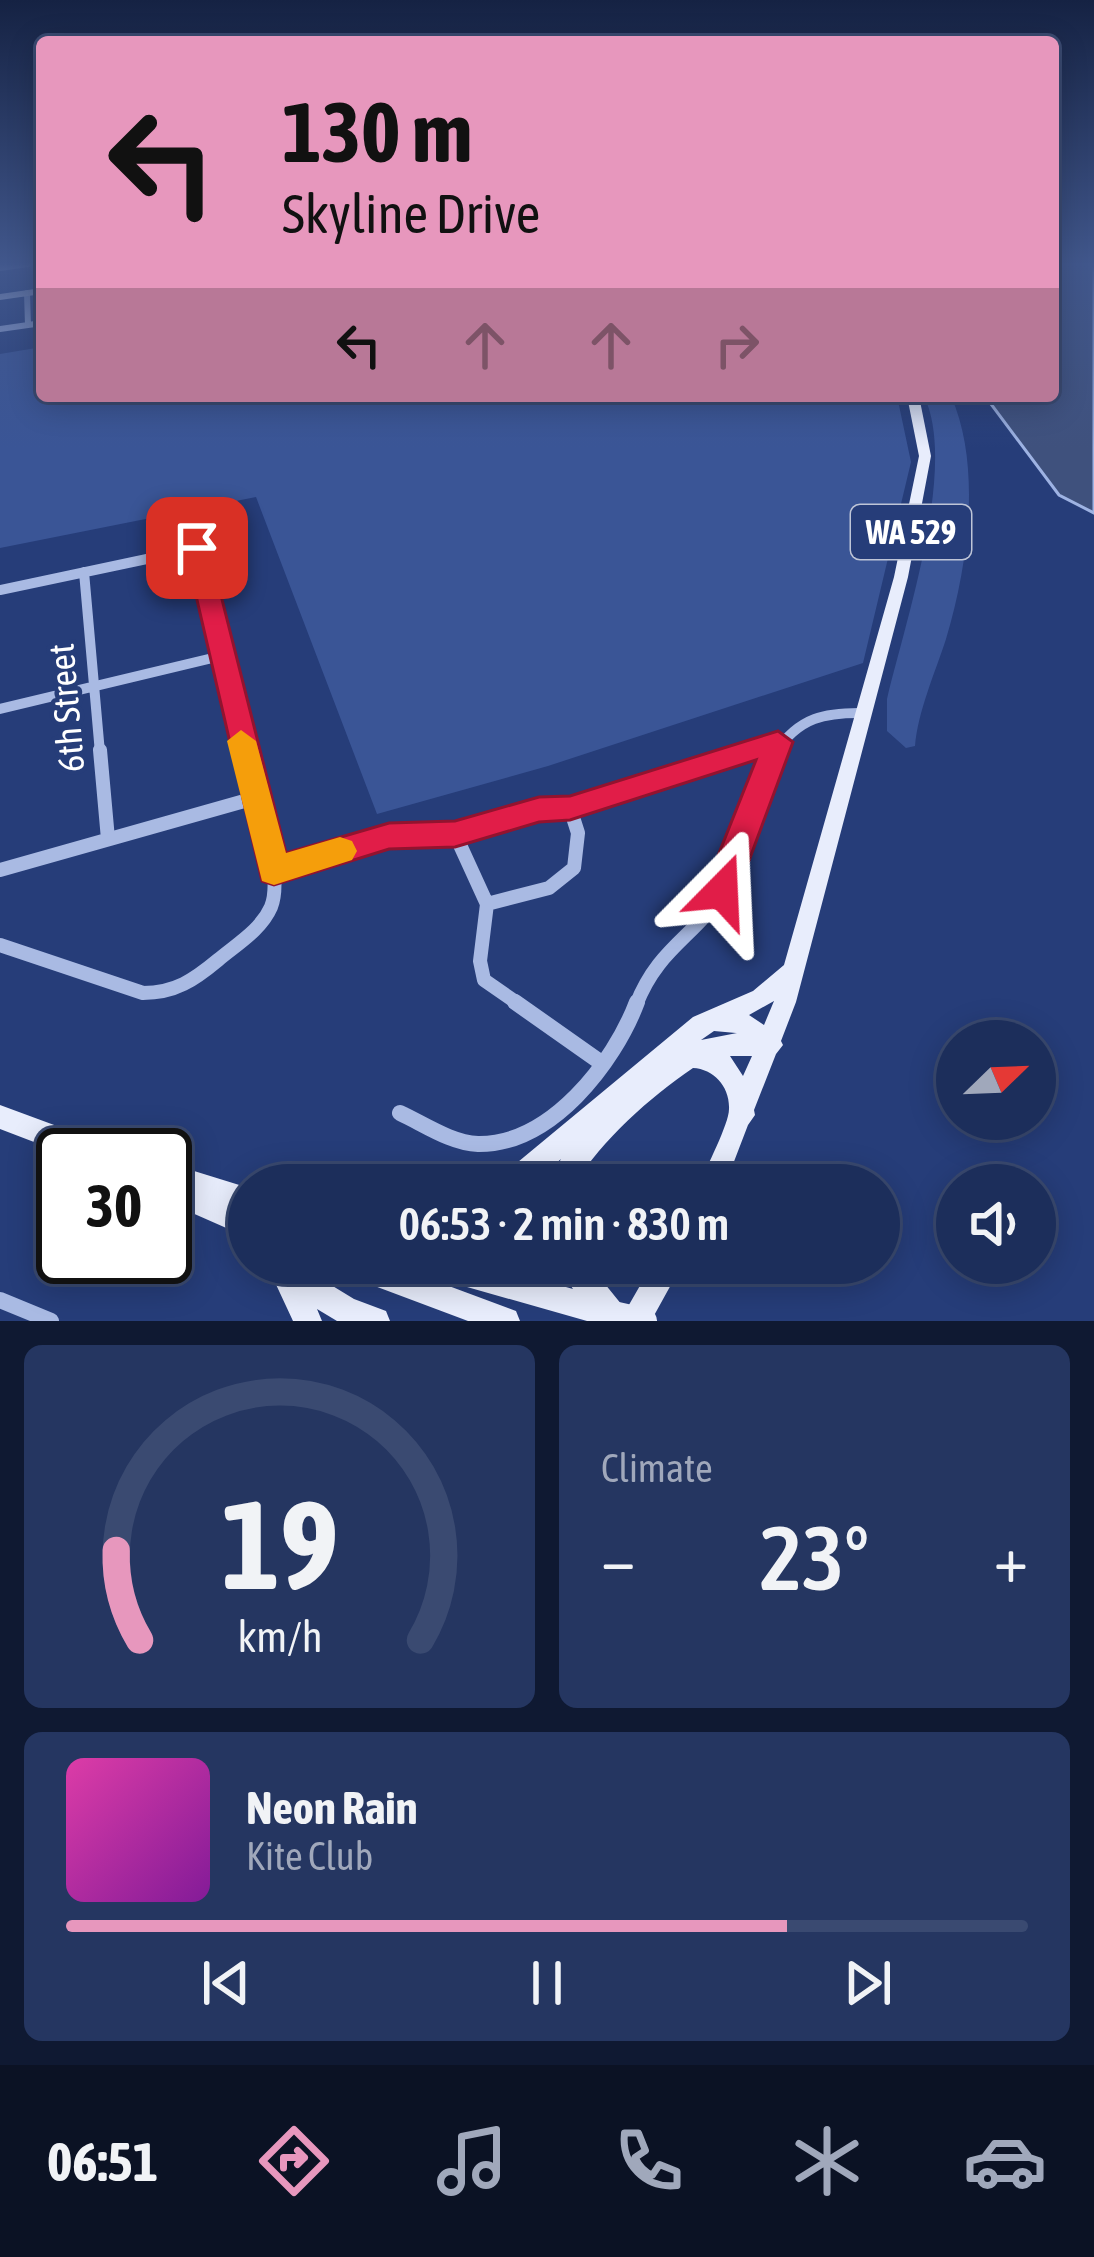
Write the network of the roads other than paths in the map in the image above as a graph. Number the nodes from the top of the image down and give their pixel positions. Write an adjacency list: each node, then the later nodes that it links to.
1 (28, 325): 2 (street)
2 (0, 329)
3 (915, 402): 11 (main road, WA 529)
4 (189, 513): 5 (street)
5 (197, 548): 6 (street); 8 (street)
6 (84, 572): 7 (street); 9 (street, 6th Street)
7 (0, 590)
8 (221, 656): 9 (street); 13 (street)
9 (94, 686): 10 (street); 16 (street, 6th Street)
10 (0, 710)
11 (866, 713): 12 (street); 21 (main road, WA 529)
12 (778, 742): 14 (street); 25 (street)
13 (255, 798): 16 (street); 18 (street)
14 (570, 808): 15 (street); 19 (street)
15 (455, 834): 18 (street); 19 (street)
16 (108, 838): 17 (street)
17 (0, 870)
18 (274, 871): 20 (street)
19 (488, 904): 25 (street)
20 (0, 944)
21 (795, 967): 22 (main road); 23 (main road, WA 529)
22 (700, 1025): 23 (main road); 30 (main road)
23 (771, 1045): 24 (main road); 28 (main road, WA 529)
24 (686, 1057): 28 (main road); 31 (main road)
25 (603, 1064): 26 (street)
26 (400, 1113)
27 (0, 1117): 29 (main road)
28 (743, 1117): 32 (main road, WA 529)
29 (36, 1130)
30 (535, 1164)
31 (572, 1164)
32 (722, 1164)
33 (192, 1183): 34 (main road)
34 (228, 1194)
35 (192, 1202): 36 (main road)
36 (196, 1204): 37 (main road); 38 (main road)
37 (228, 1217)
38 (228, 1223)
39 (291, 1284): 48 (main road)
40 (306, 1284): 49 (main road)
41 (406, 1284): 50 (main road)
42 (505, 1284): 46 (main road)
43 (591, 1284): 46 (main road)
44 (652, 1284): 46 (main road)
45 (0, 1300): 47 (street)
46 (624, 1318): 51 (main road, bridge)
47 (51, 1321)
48 (308, 1321)
49 (376, 1321)
50 (506, 1321)
51 (644, 1321)

